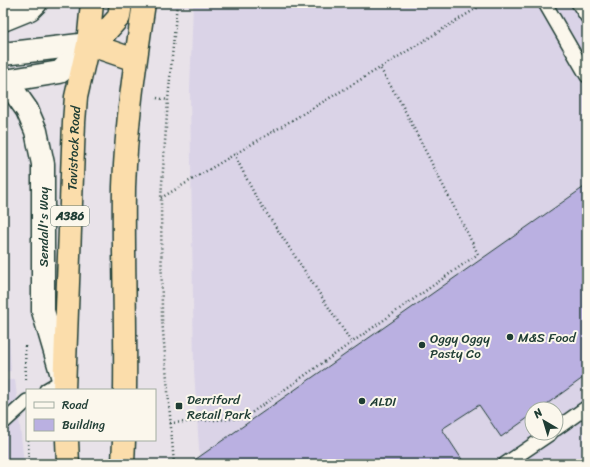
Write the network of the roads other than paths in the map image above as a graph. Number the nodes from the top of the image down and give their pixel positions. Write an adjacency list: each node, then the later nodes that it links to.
1 (36, 3): 8 (street)
2 (92, 3): 9 (highway, Tavistock Road / A386)
3 (121, 3): 9 (highway)
4 (144, 3): 11 (highway)
5 (578, 3): 7 (lane)
6 (546, 5): 12 (lane)
7 (587, 18)
8 (3, 20)
9 (88, 44): 10 (street); 11 (highway); 13 (street, Sendall's Way); 14 (highway, Tavistock Road / A386)
10 (3, 54)
11 (135, 60): 15 (highway)
12 (587, 76)
13 (4, 80): 14 (street, Sendall's Way)
14 (58, 387)
15 (125, 389)
16 (26, 402): 18 (lane)
17 (587, 407): 19 (lane)
18 (3, 423)
19 (564, 423)
20 (67, 441): 23 (highway)
21 (124, 441): 24 (highway)
22 (538, 441): 25 (lane)
23 (68, 464)
24 (123, 464)
25 (505, 464)

